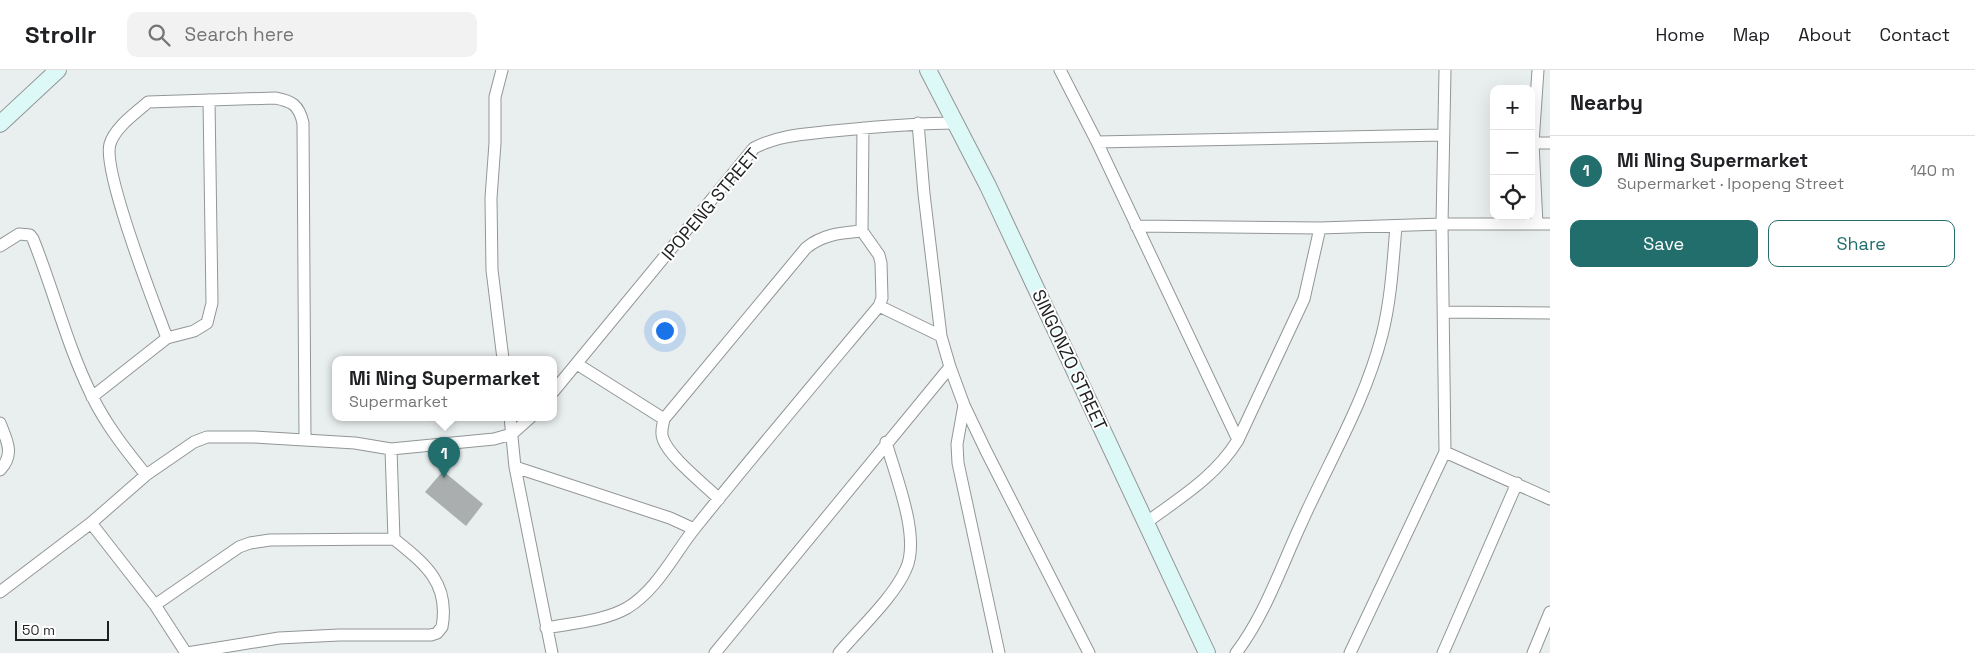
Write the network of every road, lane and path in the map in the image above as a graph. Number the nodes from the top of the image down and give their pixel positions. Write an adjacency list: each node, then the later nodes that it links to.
1 (58, 70): 10 (street)
2 (502, 70): 31 (street)
3 (928, 70): 9 (street, SINGONZO STREET)
4 (1060, 70): 14 (street)
5 (1445, 70): 13 (street)
6 (1538, 70): 12 (street)
7 (209, 100): 30 (street); 30 (street); 42 (street)
8 (918, 123): 9 (street, IPOPENG STREET); 11 (street, IPOPENG STREET); 29 (street)
9 (956, 123): 53 (street, SINGONZO STREET)
10 (0, 124)
11 (863, 128): 24 (street); 32 (street, IPOPENG STREET)
12 (1534, 130)
13 (1443, 135): 14 (street); 18 (street)
14 (1097, 142): 21 (street)
15 (1535, 143): 16 (street)
16 (1550, 143)
17 (1535, 175): 19 (street)
18 (1442, 224): 19 (street); 22 (street); 27 (street)
19 (1537, 224): 20 (street)
20 (1550, 224)
21 (1136, 226): 23 (street); 43 (street)
22 (1396, 226): 23 (street); 68 (street)
23 (1320, 228): 43 (street)
24 (862, 231): 26 (street); 37 (street)
25 (0, 246): 35 (street)
26 (879, 306): 29 (street); 51 (street)
27 (1444, 312): 28 (street); 46 (street)
28 (1550, 313)
29 (941, 336): 33 (street)
30 (167, 338): 35 (street)
31 (503, 356)
32 (577, 364): 34 (street, IPOPENG STREET); 37 (street)
33 (950, 367): 36 (street); 44 (street)
34 (557, 387)
35 (92, 397): 49 (street)
36 (964, 405): 65 (street); 66 (street)
37 (664, 419): 51 (street)
38 (510, 421): 41 (street)
39 (527, 421): 41 (street)
40 (0, 423): 48 (street)
41 (512, 434): 45 (street); 47 (street)
42 (305, 440): 45 (street); 49 (street)
43 (1238, 440): 53 (street)
44 (886, 442): 63 (street); 64 (street)
45 (391, 449): 56 (street)
46 (1445, 452): 50 (street); 69 (street)
47 (515, 467): 55 (street); 60 (street)
48 (0, 470)
49 (146, 475): 54 (street)
50 (1517, 483): 52 (street); 70 (street)
51 (720, 499): 55 (street)
52 (1550, 500)
53 (1146, 522): 67 (street, SINGONZO STREET)
54 (90, 523): 57 (street); 58 (street)
55 (694, 529): 60 (street)
56 (394, 539): 58 (street); 61 (street)
57 (0, 592)
58 (155, 605): 61 (street)
59 (1550, 612): 71 (street)
60 (546, 628): 62 (street)
61 (187, 653)
62 (552, 653)
63 (715, 653)
64 (839, 653)
65 (999, 653)
66 (1089, 653)
67 (1207, 653)
68 (1236, 653)
69 (1350, 653)
70 (1443, 653)
71 (1533, 653)

